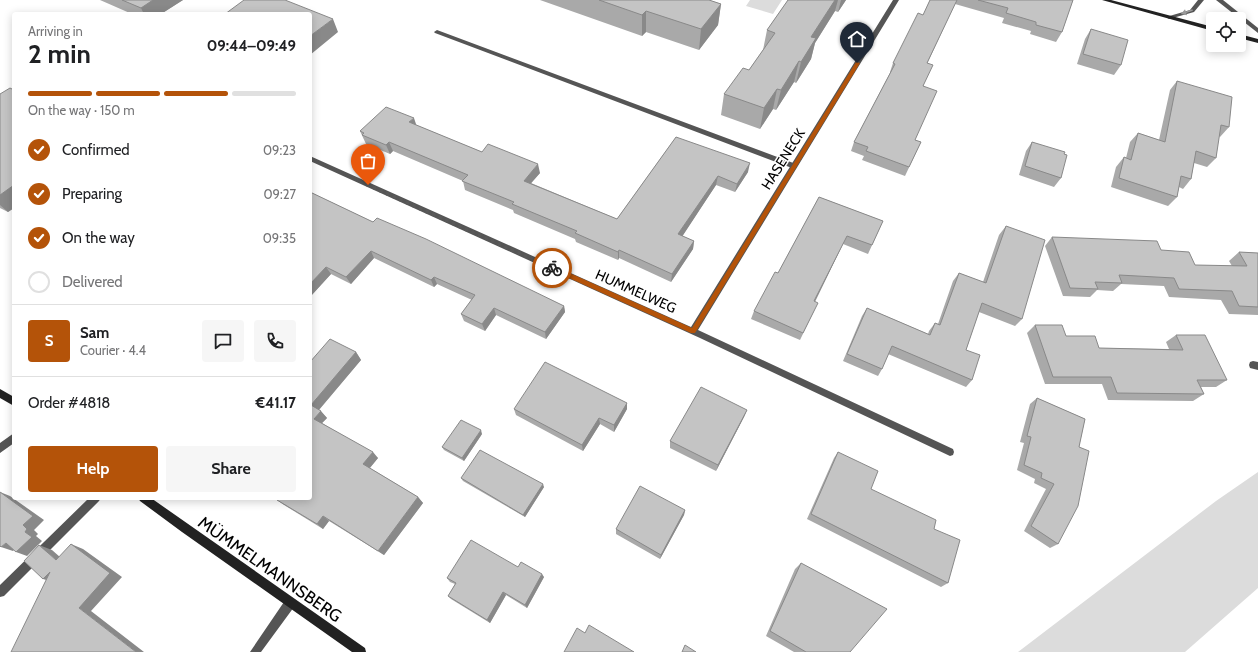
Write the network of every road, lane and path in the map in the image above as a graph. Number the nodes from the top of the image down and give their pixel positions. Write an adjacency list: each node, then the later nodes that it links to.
1 (896, 0): 12 (street, HASENECK)
2 (1105, 0): 5 (street)
3 (1201, 0): 5 (street, one-way to 5)
4 (1219, 0): 7 (street)
5 (1169, 17): 6 (street)
6 (1206, 27)
7 (1258, 31)
8 (437, 32): 12 (street)
9 (1246, 38): 10 (street)
10 (1258, 41)
11 (312, 159): 13 (street, HUMMELWEG)
12 (794, 166): 13 (street, HASENECK)
13 (693, 331): 18 (street, HUMMELWEG)
14 (0, 393): 15 (street)
15 (12, 401)
16 (12, 439): 17 (street)
17 (0, 449)
18 (950, 452)
19 (94, 500): 21 (street)
20 (146, 500): 22 (street, MÜMMELMANNSBERG)
21 (0, 592)
22 (290, 603): 23 (street); 24 (street, MÜMMELMANNSBERG)
23 (255, 652)
24 (361, 652)

